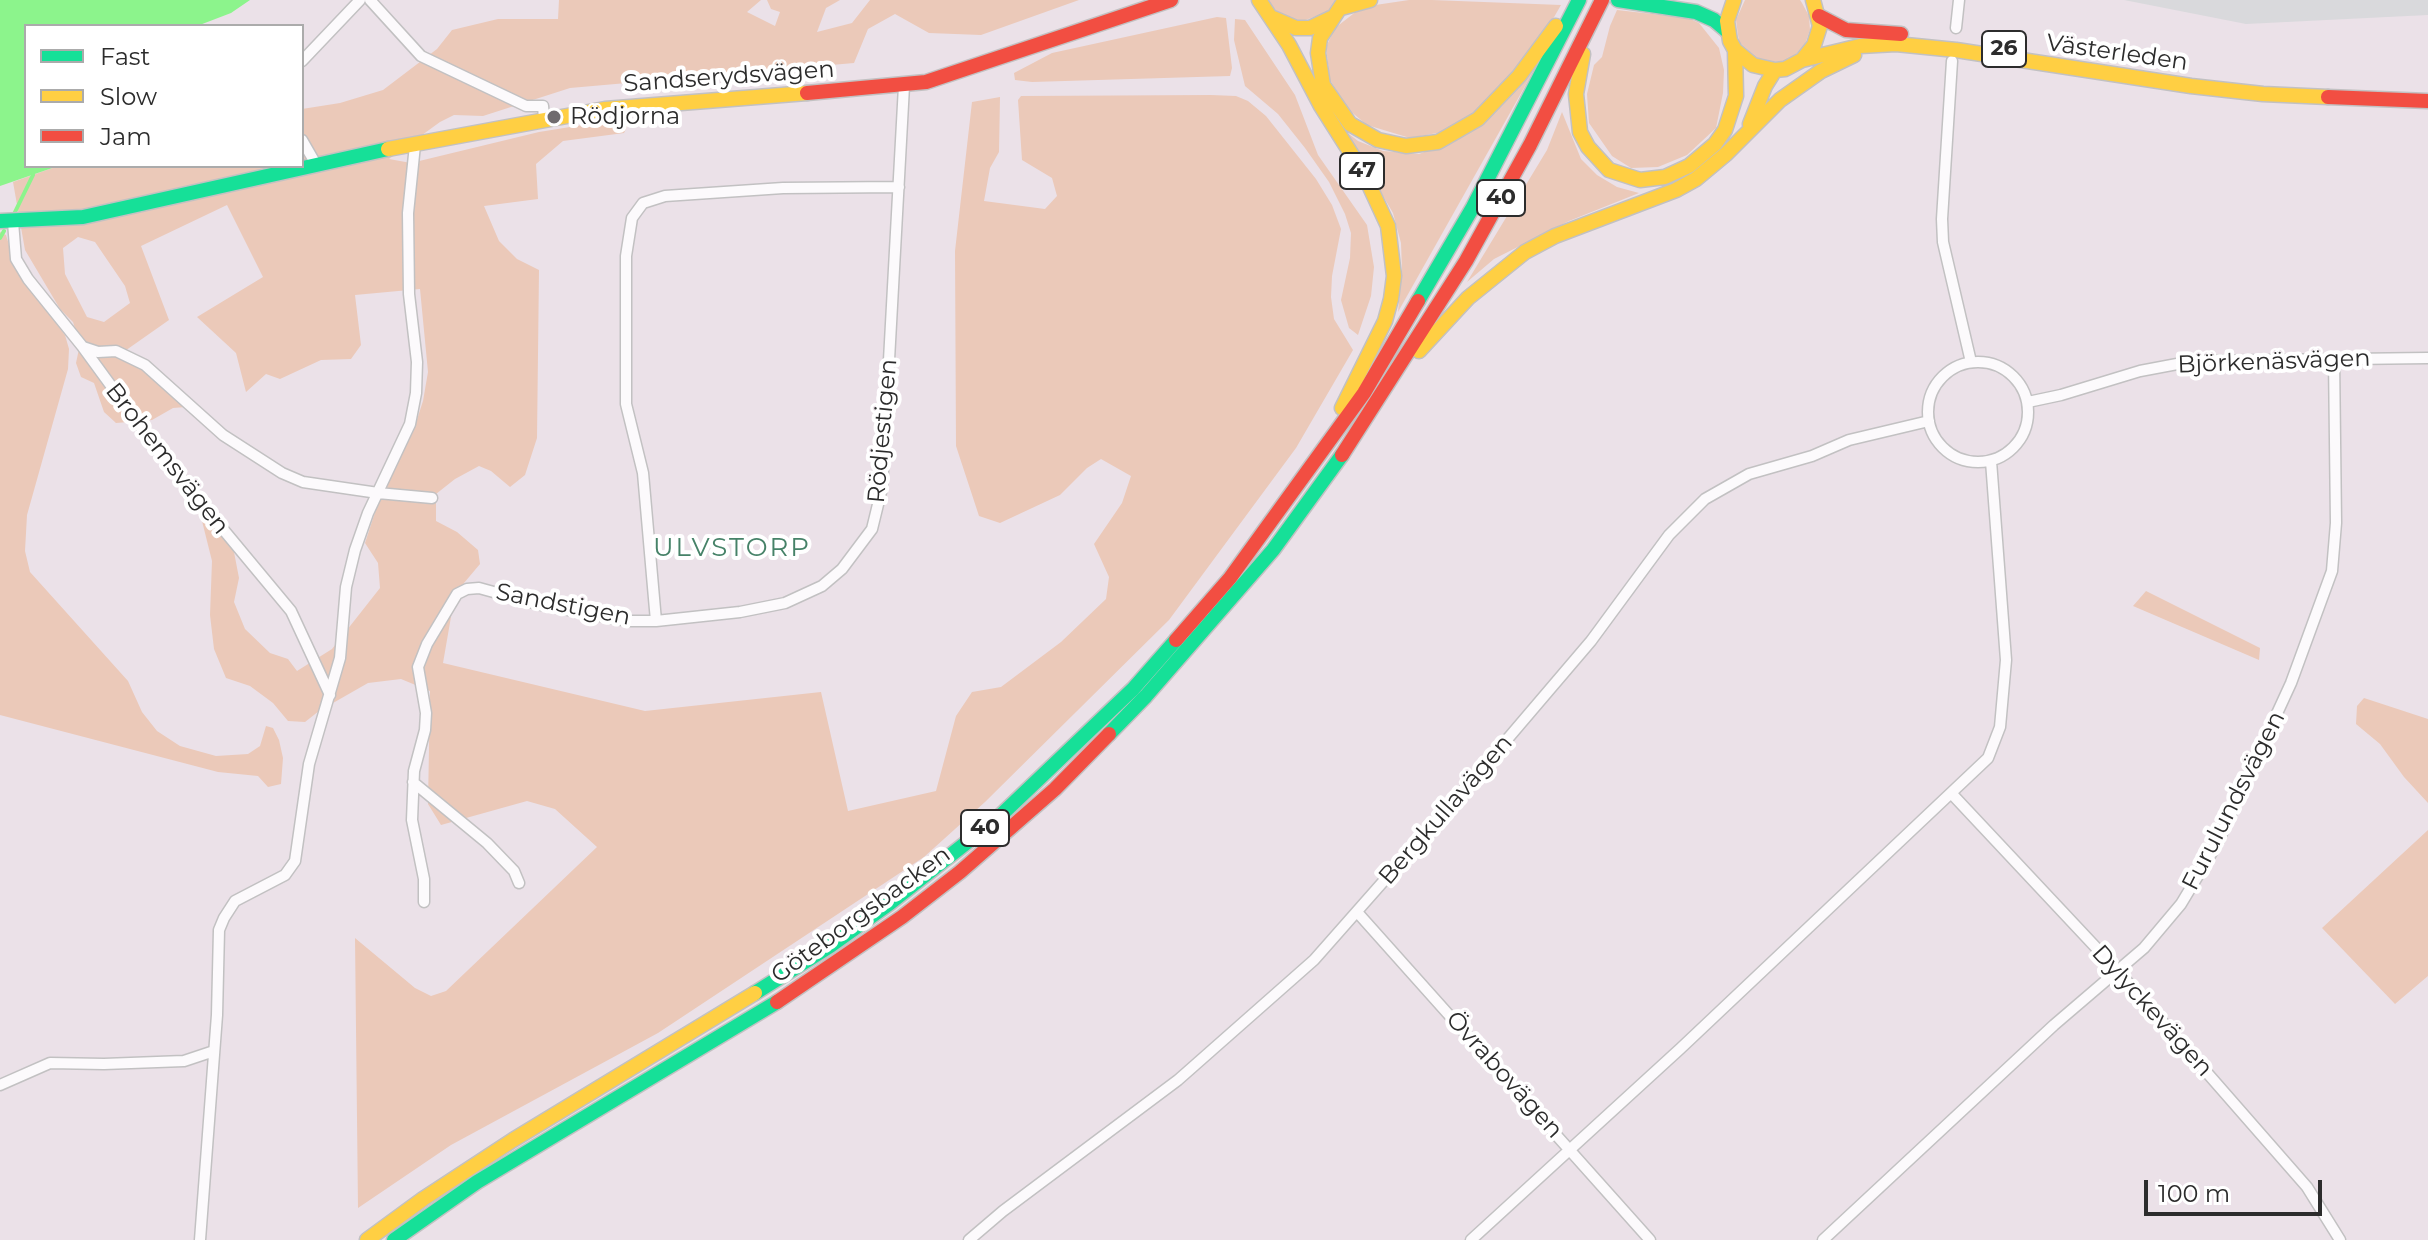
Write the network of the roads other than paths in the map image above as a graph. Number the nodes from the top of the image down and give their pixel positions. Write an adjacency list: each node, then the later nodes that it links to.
1 (360, 0): 21 (street)
2 (370, 0): 28 (street)
3 (1171, 0): 25 (main road, Sandserydsvägen)
4 (1370, 0): 14 (main road)
5 (1577, 0): 14 (main road); 42 (main road, 40)
6 (1602, 0): 18 (main road)
7 (1618, 0): 12 (main road)
8 (1686, 0): 12 (main road)
9 (1734, 0): 17 (main road)
10 (1813, 0): 15 (main road)
11 (1959, 0): 16 (street)
12 (1656, 4): 17 (main road)
13 (1261, 6): 14 (main road); 42 (main road, 47)
14 (1340, 8)
15 (1819, 16): 22 (main road); 26 (main road, Västerleden / 26)
16 (1956, 28)
17 (1727, 31): 20 (main road)
18 (1586, 36): 20 (main road); 39 (main road, 40)
19 (1875, 45): 22 (main road, Västerleden / 26); 27 (main road, Västerleden / 26); 29 (main road, 26)
20 (1735, 50): 24 (main road)
21 (304, 59)
22 (1802, 60): 24 (main road, 26)
23 (1952, 61): 38 (street)
24 (1775, 70): 29 (main road)
25 (904, 86): 28 (main road, Sandserydsvägen); 33 (street, Rödjestigen)
26 (2428, 92)
27 (2428, 101)
28 (544, 118): 31 (main road, Sandserydsvägen)
29 (1745, 133): 39 (main road)
30 (304, 143): 32 (street)
31 (415, 145): 32 (main road, Sandserydsvägen); 44 (street)
32 (317, 166): 34 (main road, Sandserydsvägen)
33 (899, 187): 46 (street, Rödjestigen); 46 (street)
34 (6, 221): 35 (street, Brohemsvägen)
35 (82, 346): 44 (street); 47 (street, Brohemsvägen)
36 (2334, 358): 37 (street, Björkenäsvägen); 40 (street, Björkenäsvägen); 53 (street, Furulundsvägen)
37 (2428, 358)
38 (1971, 362): 40 (street); 41 (street)
39 (1391, 381): 59 (main road, Göteborgsbacken / 40)
40 (2028, 402): 43 (street)
41 (1929, 421): 43 (street); 52 (street, Bergkullavägen)
42 (1315, 461): 58 (main road, Göteborgsbacken / 40)
43 (1991, 461): 49 (street)
44 (378, 493): 45 (street); 47 (street)
45 (432, 498)
46 (656, 621): 48 (street, Sandstigen)
47 (330, 695): 54 (street)
48 (413, 782): 50 (street); 51 (street, Sandstigen)
49 (1951, 793): 53 (street, Dylyckevägen); 56 (street)
50 (519, 883)
51 (424, 902)
52 (1357, 912): 56 (street, Övrabovägen); 60 (street, Bergkullavägen)
53 (2118, 971): 63 (street, Furulundsvägen); 64 (street, Dylyckevägen)
54 (214, 1051): 55 (street); 57 (street)
55 (0, 1085)
56 (1570, 1149): 61 (street); 62 (street, Övrabovägen)
57 (200, 1240)
58 (367, 1240)
59 (394, 1240)
60 (969, 1240)
61 (1471, 1240)
62 (1650, 1240)
63 (1823, 1240)
64 (2340, 1240)

